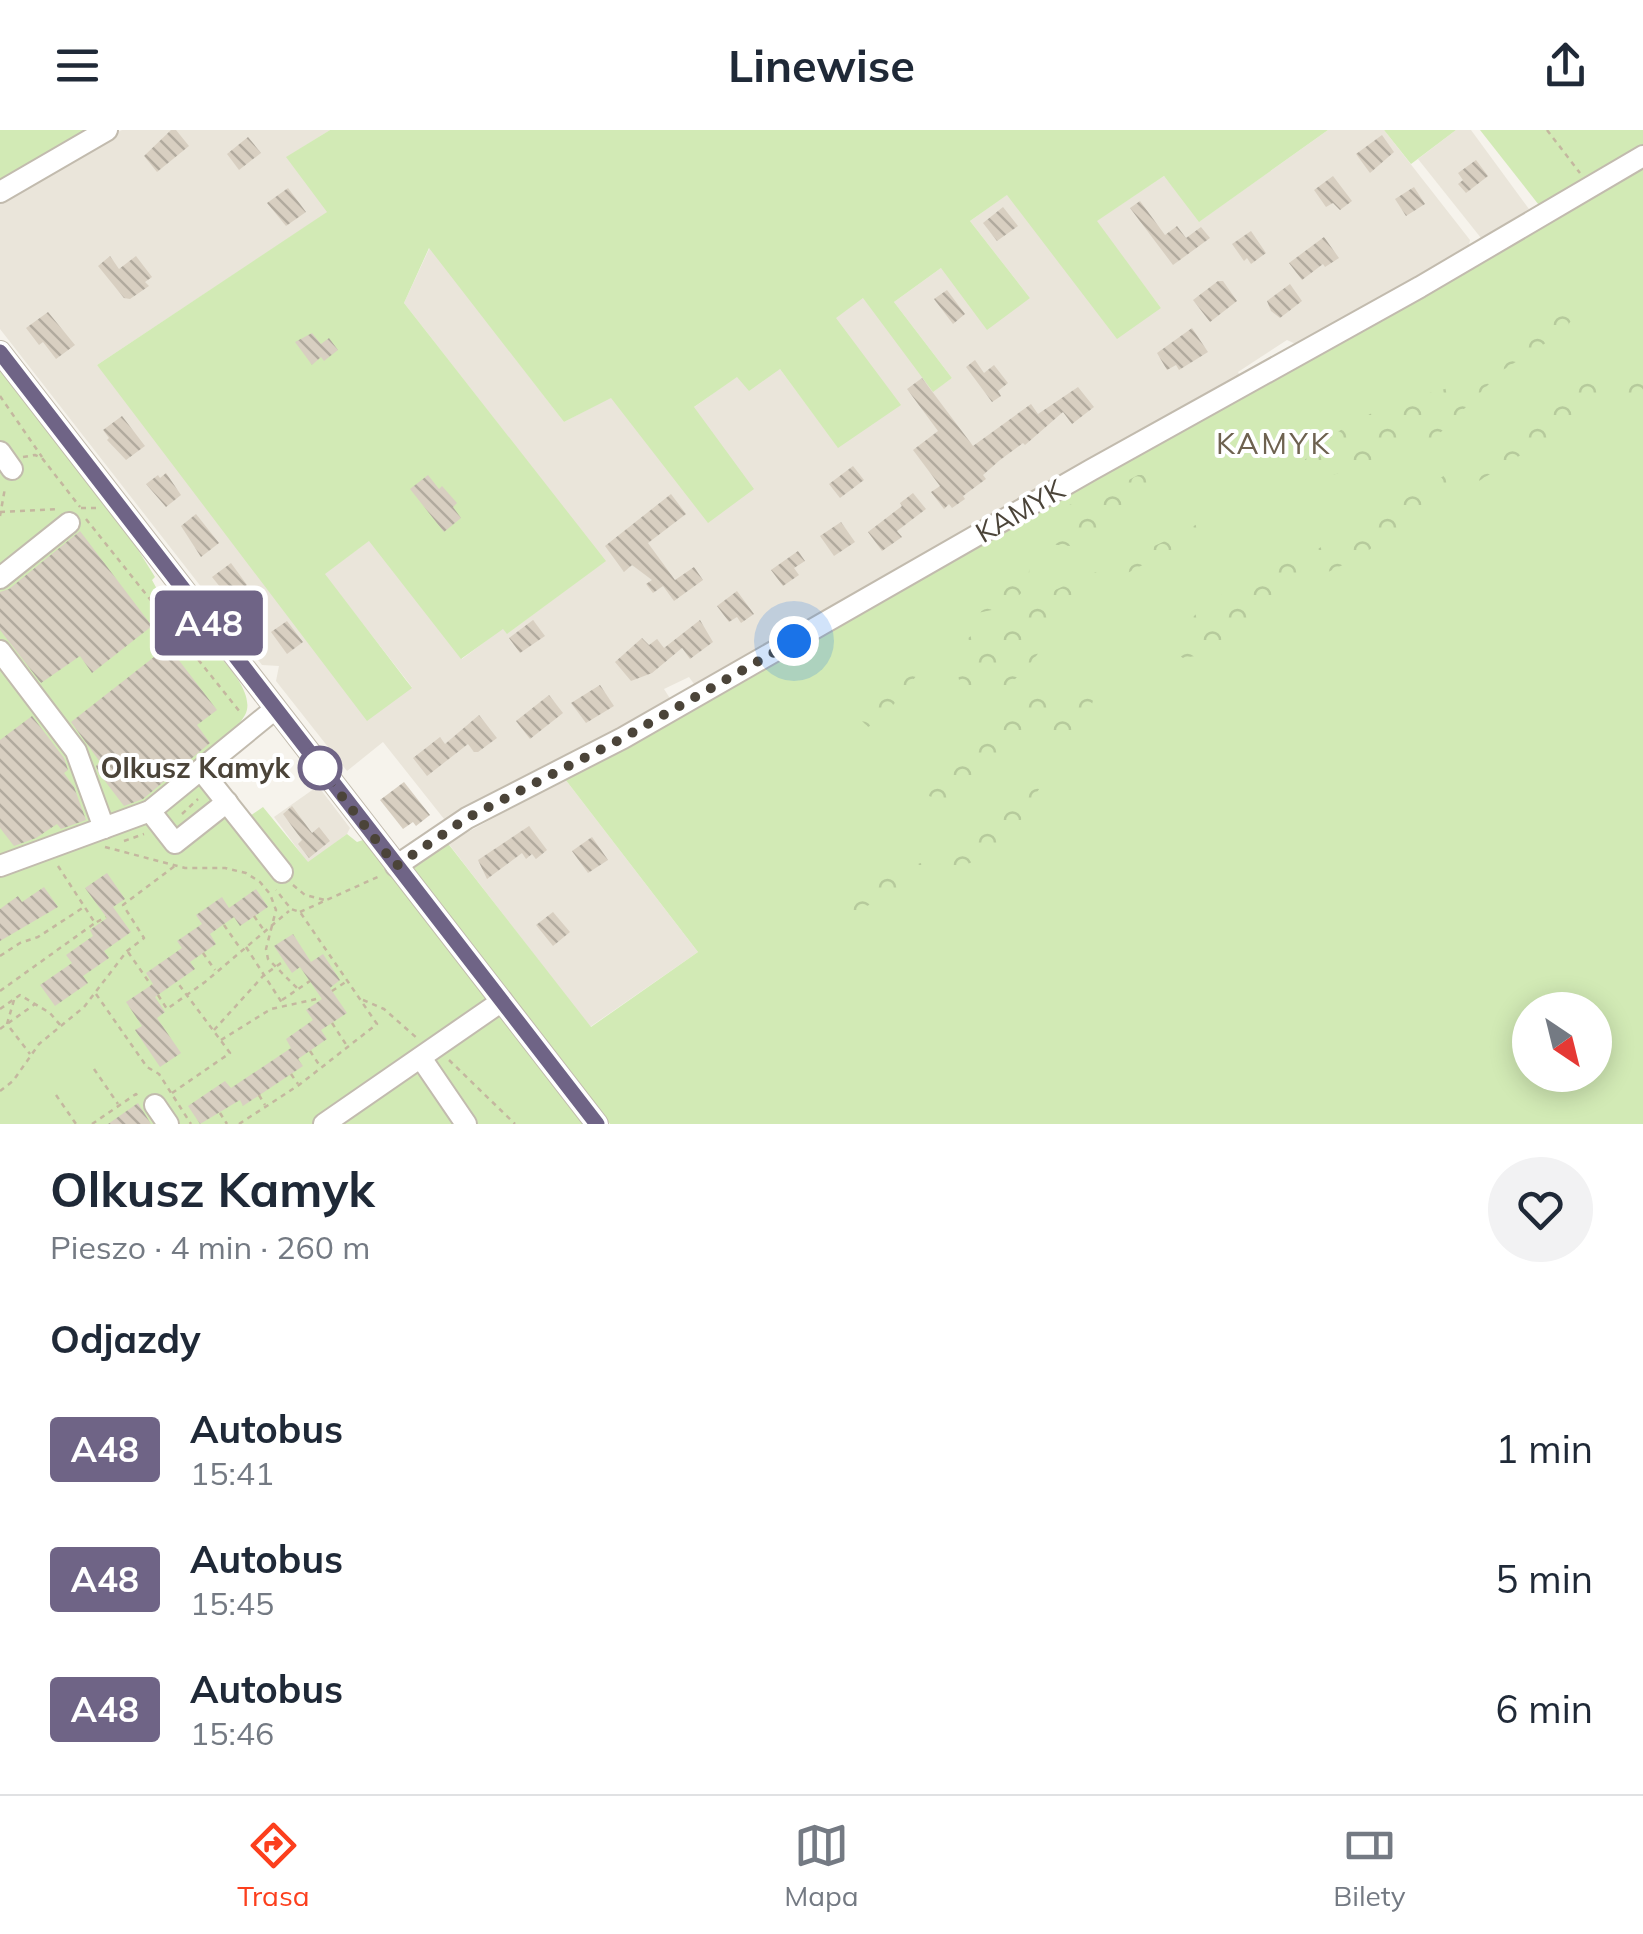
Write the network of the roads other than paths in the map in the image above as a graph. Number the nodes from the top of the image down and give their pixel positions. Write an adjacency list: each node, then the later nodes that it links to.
1 (107, 130): 3 (street)
2 (1643, 156): 14 (street, KAMYK)
3 (0, 192)
4 (0, 352): 8 (street)
5 (70, 513): 6 (street)
6 (0, 578)
7 (0, 651): 12 (street)
8 (275, 709): 9 (street); 14 (street)
9 (205, 775): 10 (street); 11 (street)
10 (228, 802): 11 (street); 15 (street)
11 (156, 819): 12 (street)
12 (105, 838): 13 (street)
13 (0, 866)
14 (396, 866): 16 (street)
15 (276, 877)
16 (502, 1001): 17 (street); 22 (street)
17 (421, 1058): 19 (street); 21 (street)
18 (157, 1101): 20 (street)
19 (464, 1123)
20 (168, 1124)
21 (324, 1124)
22 (597, 1124)

